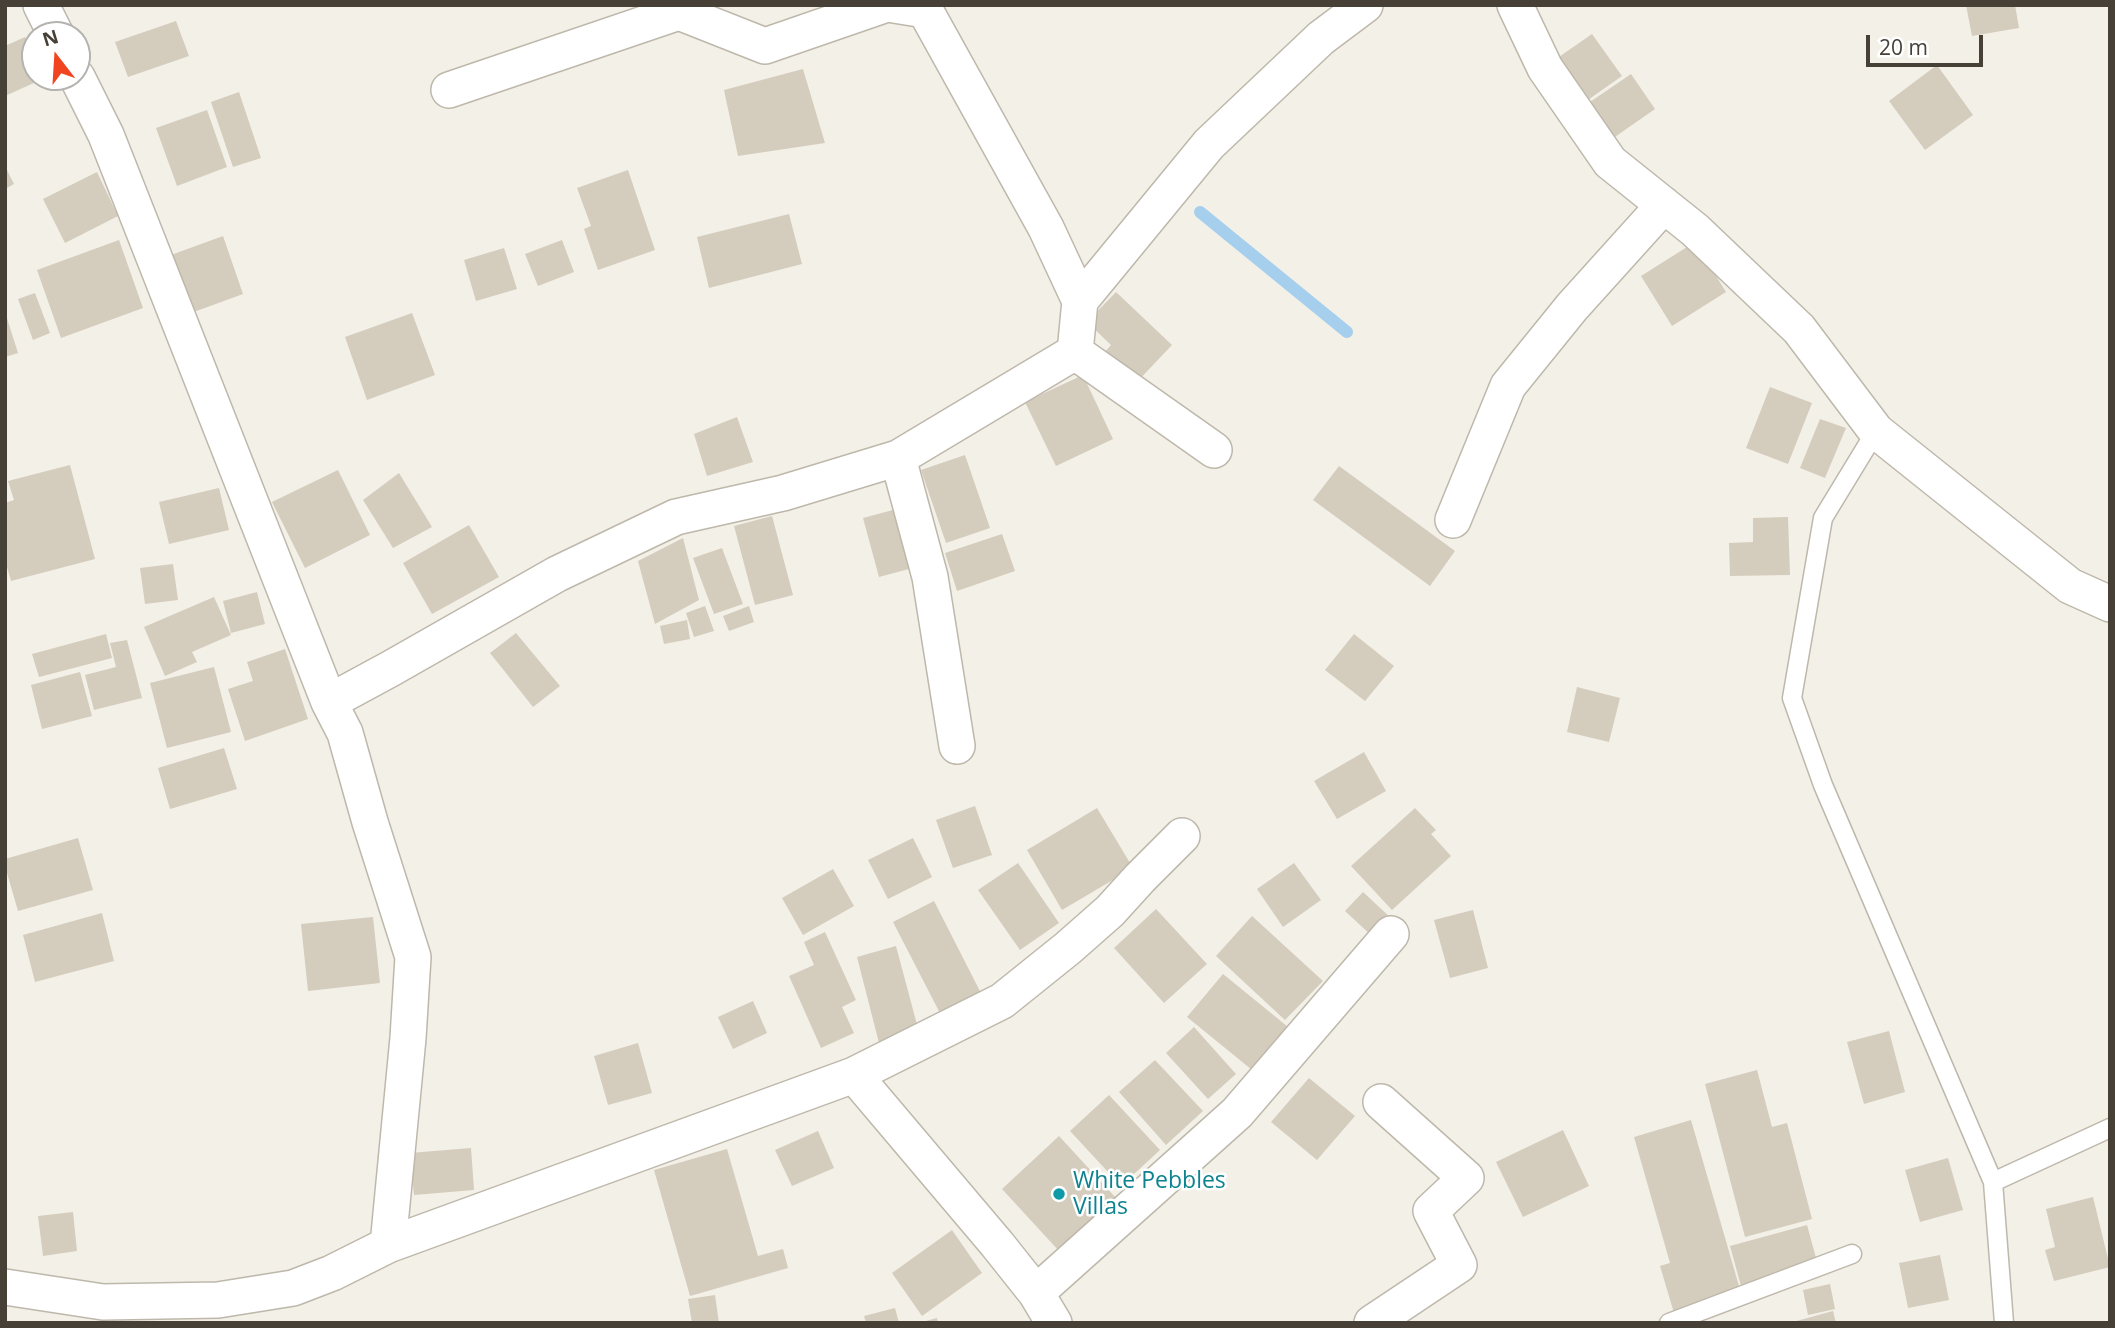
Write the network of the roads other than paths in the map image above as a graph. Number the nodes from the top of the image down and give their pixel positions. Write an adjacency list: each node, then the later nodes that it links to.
1 (41, 5): 6 (street)
2 (884, 5): 7 (street)
3 (894, 5): 10 (street)
4 (1365, 5): 10 (street)
5 (1515, 5): 9 (street)
6 (49, 21)
7 (449, 90)
8 (84, 91): 17 (street)
9 (1664, 205): 12 (street); 15 (street)
10 (1080, 301): 11 (street)
11 (1075, 352): 13 (street); 14 (street)
12 (1875, 432): 16 (street); 24 (lane)
13 (1214, 450)
14 (898, 458): 17 (street); 18 (street)
15 (1453, 520)
16 (2110, 604)
17 (329, 702): 25 (street)
18 (957, 746)
19 (1182, 836): 21 (street)
20 (1391, 934): 28 (street)
21 (853, 1075): 25 (street); 28 (street)
22 (1381, 1102): 30 (street)
23 (2110, 1128): 24 (lane)
24 (1993, 1182): 32 (lane)
25 (388, 1245): 27 (street)
26 (1852, 1254): 31 (lane)
27 (5, 1287)
28 (1036, 1293): 29 (street)
29 (1054, 1323)
30 (1372, 1323)
31 (1669, 1323)
32 (2004, 1323)

